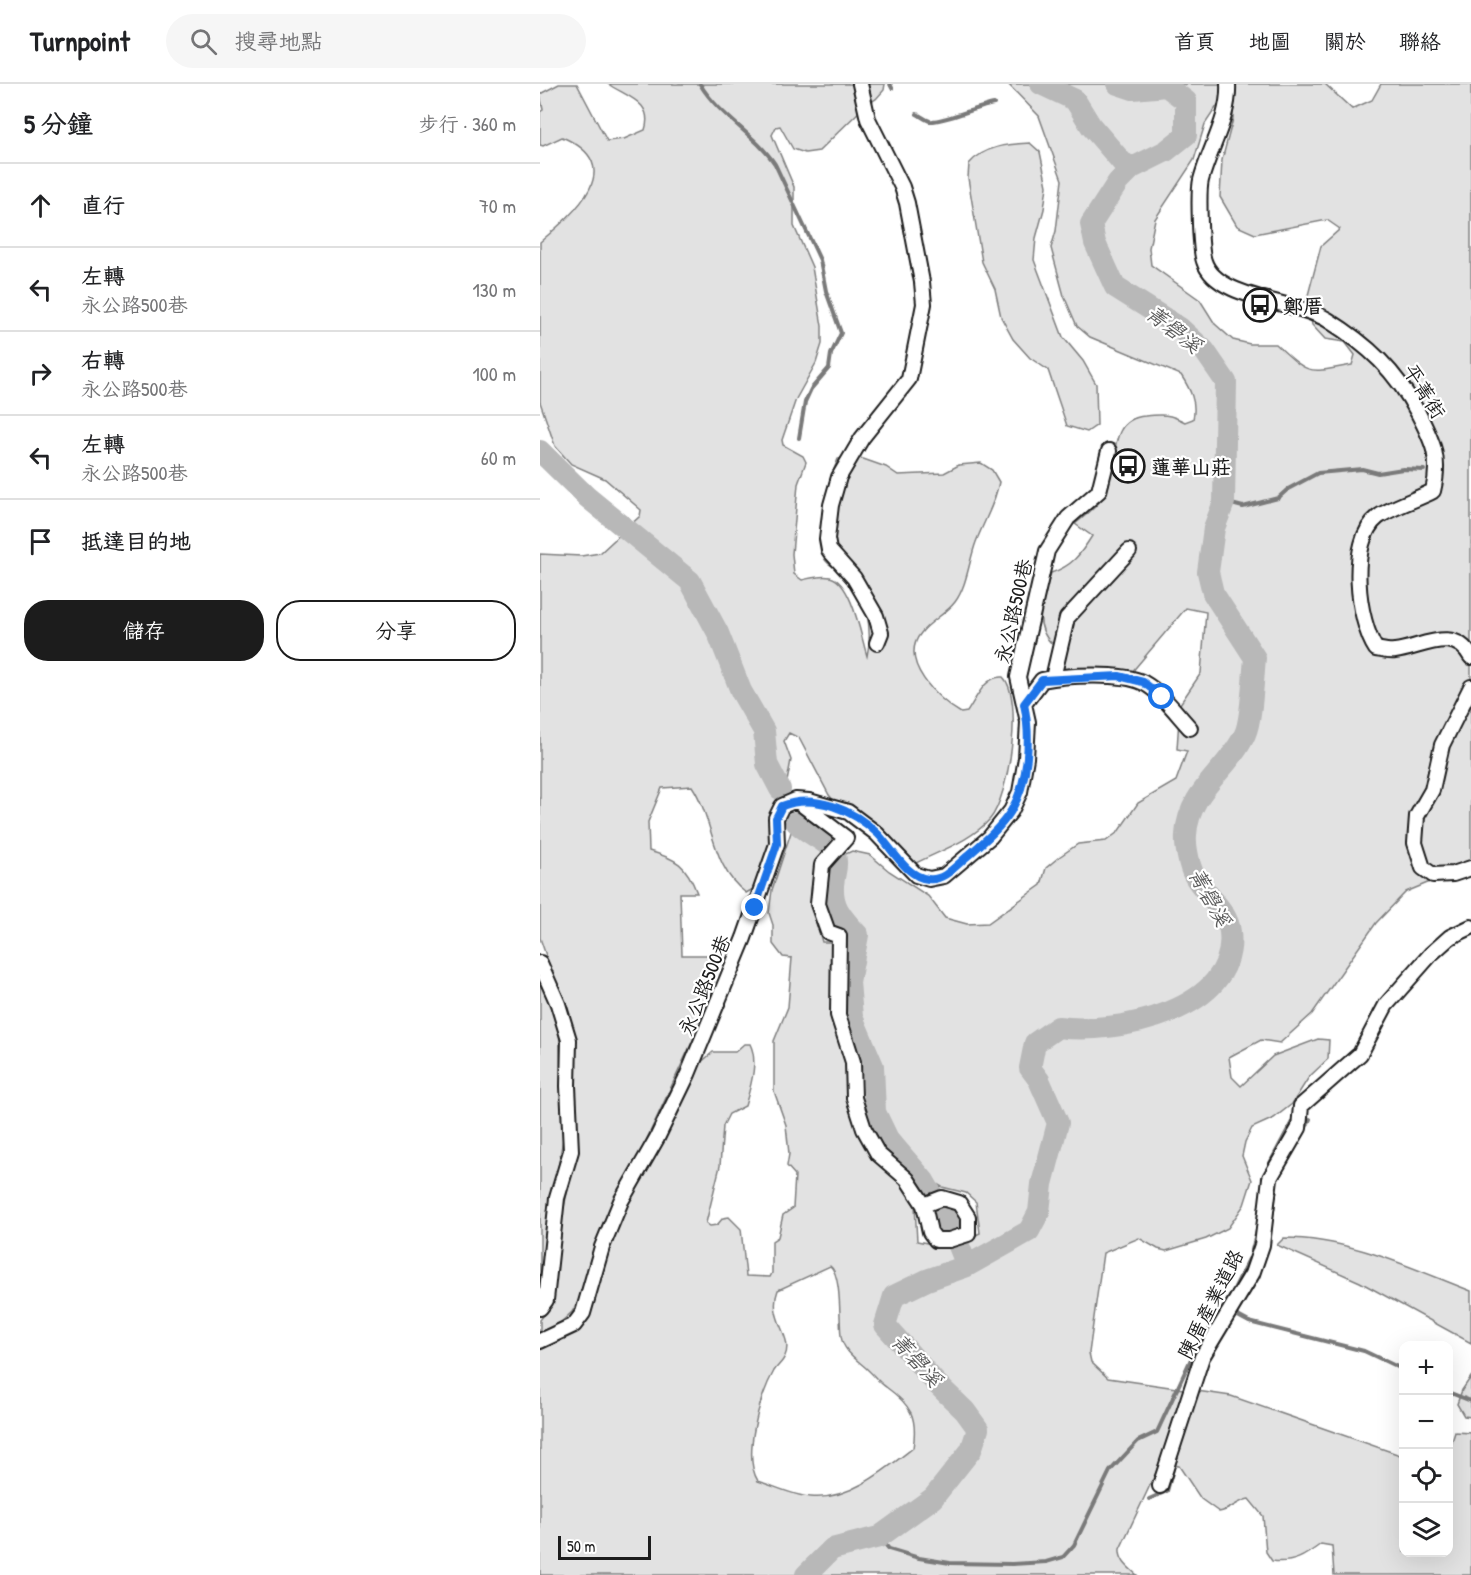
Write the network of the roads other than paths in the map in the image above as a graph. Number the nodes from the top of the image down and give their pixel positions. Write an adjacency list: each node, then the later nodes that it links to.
1 (860, 84): 5 (street)
2 (1228, 84): 6 (street, 平菁街)
3 (1109, 451): 9 (street, 永公路500巷)
4 (1129, 552): 7 (street)
5 (877, 643)
6 (1471, 657)
7 (1053, 678): 9 (street); 10 (street)
8 (1471, 687): 12 (street)
9 (1024, 704): 11 (street, 永公路500巷)
10 (1190, 728)
11 (796, 800): 15 (street); 17 (street, 永公路500巷)
12 (1471, 868)
13 (1471, 927): 18 (street, 陳厝產業道路)
14 (540, 963): 16 (street)
15 (924, 1205): 15 (street)
16 (540, 1308)
17 (540, 1341)
18 (1160, 1486)

